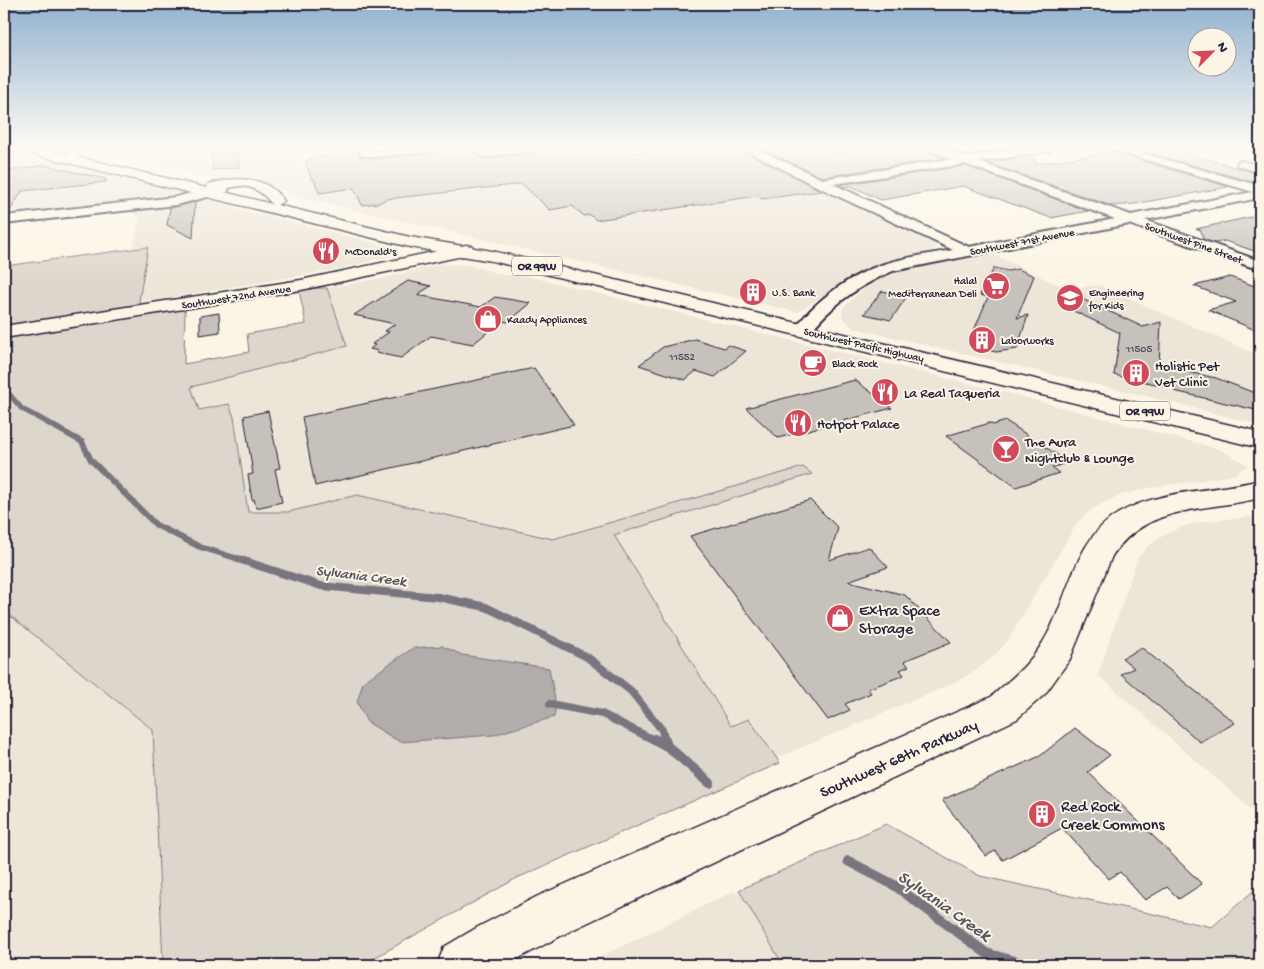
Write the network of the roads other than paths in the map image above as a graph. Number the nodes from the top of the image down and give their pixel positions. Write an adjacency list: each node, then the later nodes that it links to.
1 (200, 193): 7 (street)
2 (222, 193): 9 (main road, Southwest Pacific Highway / OR 99W)
3 (230, 193): 9 (main road, Southwest Pacific Highway / OR 99W)
4 (840, 193): 10 (street)
5 (1055, 193): 8 (street, Southwest Pine Street)
6 (1260, 194): 8 (street, Southwest 71st Avenue)
7 (4, 220)
8 (1131, 220): 10 (street, Southwest 71st Avenue); 11 (street, Southwest Pine Street)
9 (466, 250): 12 (main road, Southwest Pacific Highway / OR 99W); 13 (main road, Southwest 72nd Avenue)
10 (966, 252): 12 (street, Southwest 71st Avenue)
11 (1260, 266)
12 (803, 330): 14 (main road, Southwest Pacific Highway / OR 99W)
13 (4, 332)
14 (1260, 440)
15 (1260, 489): 16 (main road, Southwest 68th Parkway)
16 (462, 965)

